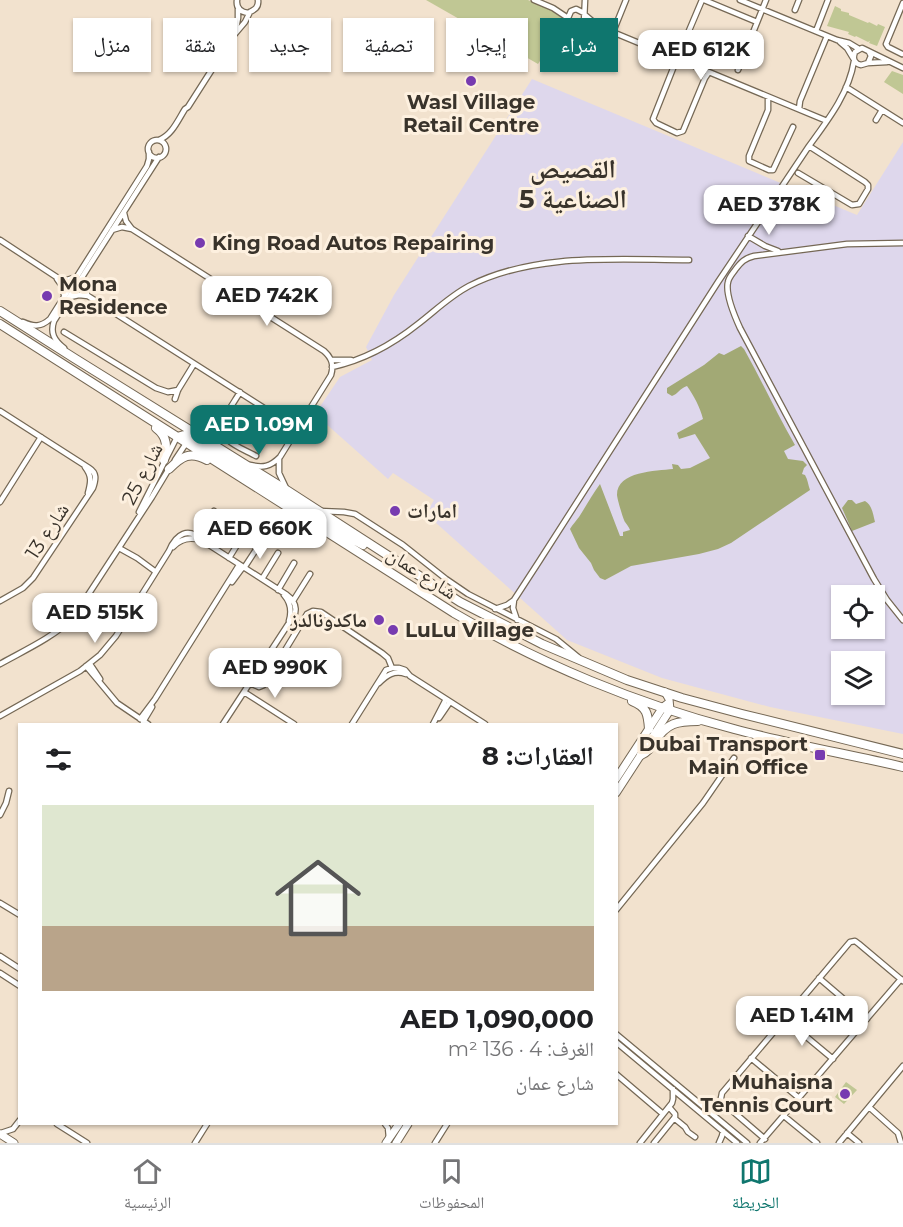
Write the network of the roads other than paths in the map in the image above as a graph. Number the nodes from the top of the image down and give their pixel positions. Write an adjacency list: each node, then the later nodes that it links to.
1 (534, 0): 11 (street)
2 (584, 0): 15 (street); 18 (street)
3 (626, 0): 23 (street)
4 (703, 0): 24 (street); 34 (street)
5 (740, 0): 14 (street)
6 (766, 0): 14 (street)
7 (799, 0): 16 (street)
8 (828, 0): 26 (street)
9 (259, 1): 17 (street)
10 (237, 2): 17 (street); 19 (street)
11 (547, 2): 13 (street)
12 (903, 3): 32 (street)
13 (553, 8): 15 (street); 20 (street)
14 (762, 9): 24 (street); 26 (street)
15 (572, 10): 18 (street); 20 (street)
16 (795, 10)
17 (250, 12): 25 (street)
18 (585, 14): 21 (street); 22 (street)
19 (237, 18)
20 (568, 18)
21 (585, 18)
22 (589, 18)
23 (618, 20)
24 (757, 22): 38 (street)
25 (237, 31)
26 (816, 31): 28 (street)
27 (618, 34): 34 (street)
28 (827, 36): 29 (street); 44 (street)
29 (837, 40): 30 (street); 33 (street)
30 (859, 49): 31 (street); 33 (street)
31 (869, 52): 35 (street); 36 (street)
32 (902, 54)
33 (854, 59): 36 (street); 41 (street)
34 (678, 60): 40 (street); 40 (street)
35 (891, 63): 36 (street); 37 (street)
36 (866, 64): 41 (street)
37 (903, 68)
38 (738, 70)
39 (210, 72): 43 (street)
40 (709, 72): 42 (street)
41 (848, 85): 45 (street); 47 (street)
42 (768, 96): 44 (street); 49 (street)
43 (188, 107): 50 (street); 52 (street)
44 (798, 109): 47 (street)
45 (882, 110): 46 (street); 48 (street)
46 (876, 120)
47 (826, 123): 51 (street)
48 (903, 123)
49 (793, 127)
50 (159, 140): 52 (street); 53 (street)
51 (809, 146): 55 (street); 59 (street)
52 (166, 148): 54 (street)
53 (149, 152): 54 (street); 65 (street)
54 (159, 157): 56 (street)
55 (798, 174)
56 (124, 212): 57 (street); 58 (street)
57 (132, 229): 58 (street); 73 (street)
58 (112, 230): 65 (street)
59 (748, 236): 62 (street); 114 (street)
60 (0, 240): 64 (street)
61 (903, 243): 62 (street)
62 (783, 252): 119 (street)
63 (689, 260): 74 (street)
64 (55, 277): 65 (street); 67 (street)
65 (79, 278): 66 (street); 67 (street)
66 (88, 296): 67 (street); 75 (street)
67 (67, 297): 69 (street); 72 (street)
68 (0, 311): 69 (main road, شارع عمان)
69 (15, 321): 72 (main road, شارع عمان)
70 (0, 324): 80 (main road)
71 (64, 332): 77 (street)
72 (74, 358): 84 (main road, شارع عمان)
73 (331, 360): 74 (street); 76 (street)
74 (354, 361): 76 (street)
75 (194, 364): 77 (street); 78 (street)
76 (332, 367): 82 (street)
77 (178, 390): 79 (street)
78 (240, 393): 82 (street); 86 (street)
79 (175, 399)
80 (134, 410): 83 (main road); 88 (main road)
81 (0, 411): 85 (street, شارع 13)
82 (297, 429): 87 (street)
83 (177, 437): 84 (main road); 88 (street, شارع 25)
84 (190, 437): 89 (main road, شارع عمان); 90 (street, شارع 25); 91 (main road, شارع عمان); 106 (main road)
85 (41, 438): 93 (street); 115 (street, شارع 13)
86 (256, 456)
87 (280, 457): 89 (street); 92 (street)
88 (164, 460): 97 (street, شارع 25)
89 (241, 463): 92 (main road, شارع عمان)
90 (169, 469): 91 (main road); 97 (street, شارع 25)
91 (234, 472): 128 (main road, شارع عمان)
92 (288, 491): 95 (main road, شارع عمان)
93 (0, 502)
94 (214, 511): 99 (street)
95 (319, 511): 106 (main road, شارع عمان); 117 (street)
96 (229, 521): 103 (street)
97 (134, 524): 102 (street, شارع 25)
98 (246, 532): 107 (street)
99 (198, 536): 100 (street); 104 (street)
100 (203, 541): 103 (street); 104 (street)
101 (261, 542): 109 (street)
102 (120, 546): 110 (street); 122 (street, شارع 25)
103 (213, 547): 107 (street)
104 (169, 551): 110 (street)
105 (278, 553): 112 (street)
106 (387, 555): 121 (main road, شارع عمان)
107 (229, 558): 109 (street)
108 (294, 563): 113 (street)
109 (242, 567): 112 (street); 136 (street)
110 (157, 571): 123 (street)
111 (310, 574): 116 (street)
112 (262, 579): 113 (street)
113 (279, 591): 116 (street); 120 (street)
114 (514, 600): 117 (street); 118 (street)
115 (0, 601)
116 (293, 601): 120 (street)
117 (495, 609): 118 (street)
118 (517, 620): 121 (street)
119 (903, 620)
120 (289, 623): 126 (street)
121 (584, 663): 130 (main road, شارع عمان)
122 (0, 664)
123 (88, 665): 134 (street); 136 (street)
124 (392, 668): 125 (street); 126 (street); 127 (street)
125 (410, 676): 127 (street); 132 (street)
126 (250, 683): 129 (street)
127 (377, 685): 139 (street)
128 (606, 686): 133 (main road, شارع عمان); 142 (main road)
129 (244, 692): 137 (street); 138 (street)
130 (665, 692): 131 (main road, شارع عمان); 133 (street)
131 (682, 698): 133 (street); 143 (main road, شارع عمان)
132 (448, 700): 140 (street); 141 (street)
133 (667, 706): 135 (main road, شارع عمان); 142 (street); 144 (street)
134 (0, 716)
135 (706, 721): 144 (main road); 146 (main road, شارع عمان)
136 (144, 722)
137 (224, 723)
138 (292, 723)
139 (353, 723)
140 (435, 723)
141 (483, 723)
142 (649, 729): 147 (street)
143 (903, 754)
144 (641, 755): 148 (street)
145 (734, 758): 152 (street)
146 (903, 767)
147 (618, 776)
148 (618, 790)
149 (9, 791): 150 (street)
150 (0, 815)
151 (0, 903): 153 (street)
152 (618, 908)
153 (18, 914)
154 (0, 956): 155 (street)
155 (18, 968)
156 (0, 973): 159 (street)
157 (819, 978): 158 (street); 160 (street); 161 (street)
158 (902, 980): 161 (street)
159 (18, 985)
160 (785, 1019): 164 (street); 165 (street)
161 (867, 1019): 165 (street)
162 (618, 1036): 201 (street)
163 (618, 1044): 168 (street)
164 (752, 1058): 169 (street); 194 (street)
165 (833, 1059): 169 (street)
166 (903, 1066): 172 (street)
167 (618, 1076): 173 (street)
168 (673, 1089): 170 (street); 171 (street)
169 (799, 1098): 174 (street)
170 (686, 1101): 171 (street); 185 (street)
171 (669, 1107): 173 (street); 175 (street)
172 (869, 1107): 184 (street); 186 (street)
173 (663, 1114): 199 (street)
174 (784, 1116): 194 (street); 202 (street)
175 (674, 1119): 189 (street); 192 (street)
176 (18, 1122): 177 (street)
177 (16, 1125): 188 (street); 195 (street)
178 (60, 1125): 196 (street)
179 (206, 1125): 197 (street)
180 (386, 1125): 191 (street)
181 (398, 1125): 191 (street)
182 (407, 1125): 191 (street)
183 (446, 1125): 198 (street)
184 (896, 1130): 187 (street); 205 (street)
185 (723, 1131): 190 (street); 193 (street)
186 (847, 1133): 203 (street); 204 (street)
187 (903, 1133)
188 (0, 1134): 195 (street)
189 (695, 1137)
190 (730, 1137): 193 (street); 200 (street)
191 (390, 1142)
192 (657, 1142)
193 (720, 1142)
194 (763, 1142)
195 (14, 1143)
196 (87, 1143)
197 (195, 1143)
198 (435, 1143)
199 (640, 1143)
200 (737, 1143)
201 (747, 1143)
202 (817, 1143)
203 (839, 1143)
204 (859, 1143)
205 (902, 1143)

